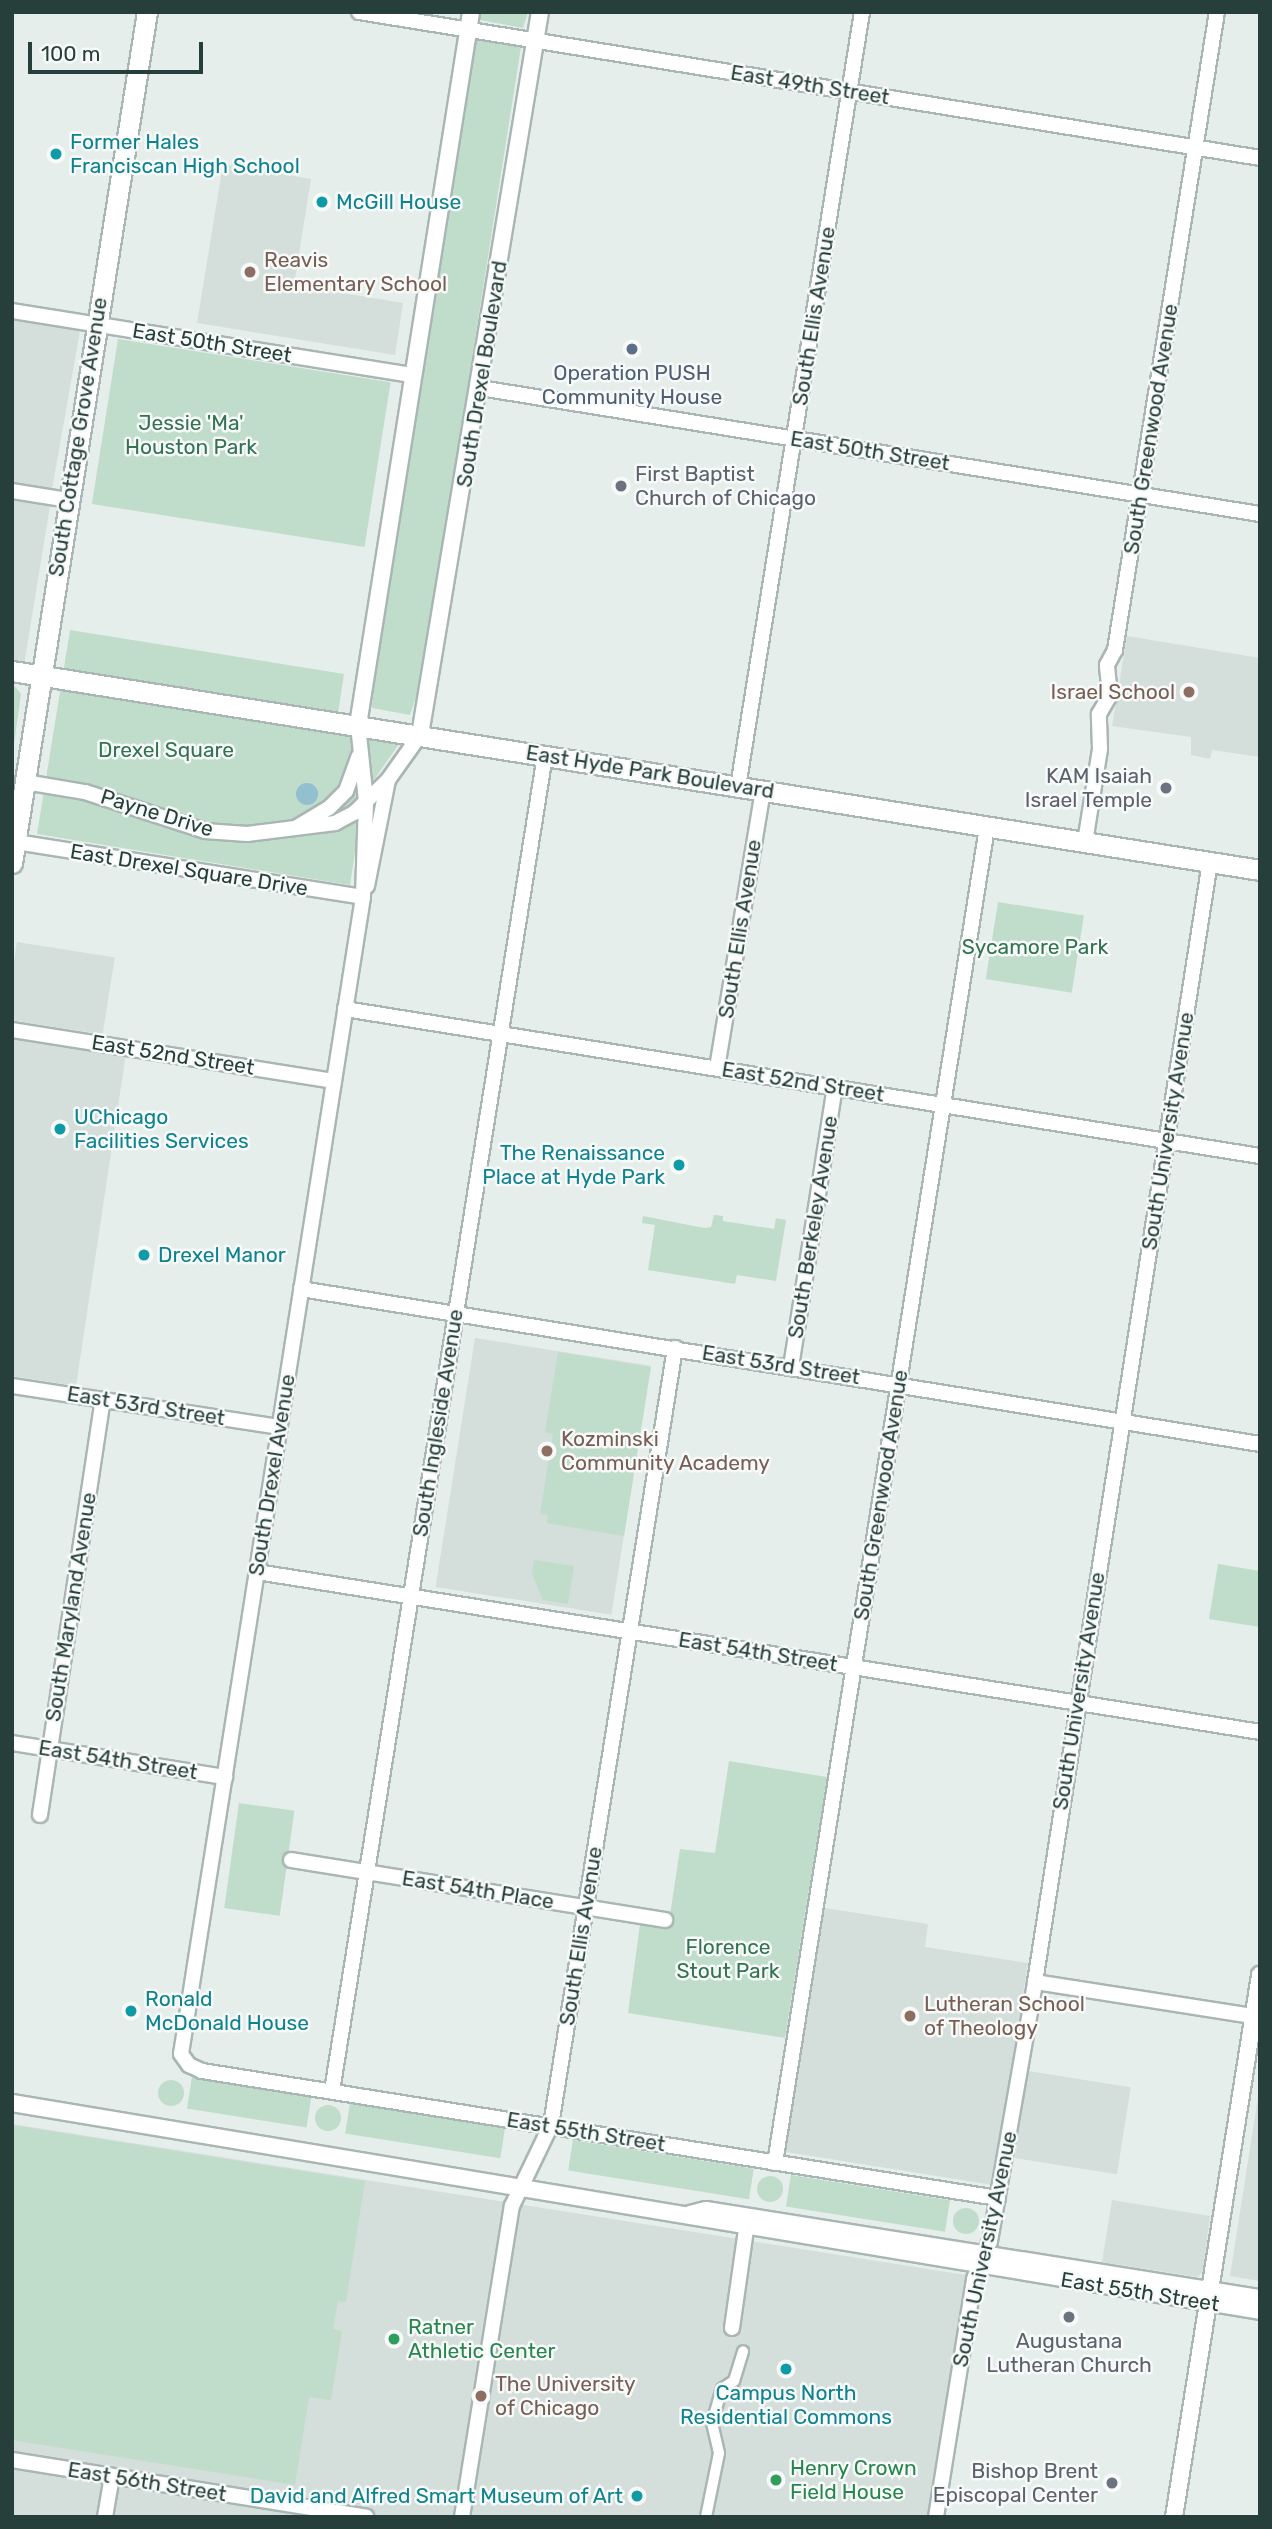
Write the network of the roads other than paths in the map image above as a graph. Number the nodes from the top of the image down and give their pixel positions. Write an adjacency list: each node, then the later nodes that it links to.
1 (147, 12): 13 (main road, South Cottage Grove Avenue)
2 (359, 12): 7 (street, East 49th Street)
3 (471, 12): 7 (street)
4 (540, 12): 8 (street, South Drexel Boulevard)
5 (862, 12): 9 (street, South Ellis Avenue)
6 (1217, 12): 10 (street, South Greenwood Avenue)
7 (468, 30): 8 (street, East 49th Street); 14 (street)
8 (536, 41): 9 (street, East 49th Street); 15 (street, South Drexel Boulevard)
9 (849, 91): 10 (street, East 49th Street); 16 (street, South Ellis Avenue)
10 (1196, 147): 11 (street, East 49th Street); 18 (street, South Greenwood Avenue)
11 (1260, 158)
12 (12, 310): 13 (street, East 50th Street)
13 (96, 323): 14 (street, East 50th Street); 19 (main road, South Cottage Grove Avenue)
14 (411, 375): 23 (street)
15 (480, 388): 16 (street, East 50th Street); 24 (street, South Drexel Boulevard)
16 (794, 439): 18 (street, East 50th Street); 29 (street, South Ellis Avenue)
17 (12, 491): 19 (street)
18 (1140, 495): 20 (street, East 50th Street); 36 (street, South Greenwood Avenue)
19 (68, 500): 22 (main road, South Cottage Grove Avenue)
20 (1260, 514)
21 (12, 671): 22 (main road, East Hyde Park Boulevard)
22 (41, 675): 23 (main road, East Hyde Park Boulevard); 28 (main road, South Cottage Grove Avenue)
23 (358, 725): 24 (main road, East Hyde Park Boulevard); 25 (street, South Drexel Avenue)
24 (420, 735): 26 (main road, East Hyde Park Boulevard); 27 (street, South Drexel Avenue)
25 (360, 752): 31 (street, South Drexel Avenue); 32 (street, South Drexel Avenue)
26 (545, 755): 29 (main road, East Hyde Park Boulevard); 43 (street, South Ingleside Avenue)
27 (388, 780): 32 (street, Payne Drive); 40 (street, South Drexel Avenue)
28 (25, 782): 34 (street, Payne Drive); 35 (main road, South Cottage Grove Avenue)
29 (738, 786): 30 (main road, East Hyde Park Boulevard)
30 (763, 790): 33 (main road, East Hyde Park Boulevard); 44 (street, South Ellis Avenue)
31 (346, 791): 34 (street, Payne Drive)
32 (366, 802): 34 (street, Payne Drive); 40 (street, South Drexel Avenue)
33 (987, 827): 36 (main road, East Hyde Park Boulevard); 47 (street, South Greenwood Avenue)
34 (289, 830)
35 (16, 842): 38 (main road, South Cottage Grove Avenue); 40 (street, East Drexel Square Drive)
36 (1085, 842): 37 (main road, East Hyde Park Boulevard)
37 (1210, 862): 39 (main road, East Hyde Park Boulevard); 48 (street, South University Avenue)
38 (12, 863)
39 (1260, 870)
40 (363, 897): 41 (street, South Drexel Avenue)
41 (345, 1009): 43 (street, East 52nd Street); 45 (street, South Drexel Avenue)
42 (12, 1030): 45 (street, East 52nd Street)
43 (501, 1033): 44 (street, East 52nd Street); 51 (street, South Ingleside Avenue)
44 (717, 1068): 46 (street, East 52nd Street)
45 (334, 1081): 50 (street, South Drexel Avenue)
46 (835, 1087): 47 (street, East 52nd Street); 53 (street, South Berkeley Avenue)
47 (943, 1104): 48 (street, East 52nd Street); 55 (street, South Greenwood Avenue)
48 (1167, 1141): 49 (street, East 52nd Street); 57 (street, South University Avenue)
49 (1260, 1156)
50 (301, 1289): 51 (street, East 53rd Street); 58 (street, South Drexel Avenue)
51 (456, 1314): 52 (street, East 53rd Street); 61 (street, South Ingleside Avenue)
52 (675, 1348): 53 (street, East 53rd Street); 62 (street, South Ellis Avenue)
53 (791, 1367): 55 (street, East 53rd Street)
54 (12, 1385): 56 (street, East 53rd Street)
55 (898, 1385): 57 (street, East 53rd Street); 63 (street, South Greenwood Avenue)
56 (103, 1400): 58 (street, East 53rd Street); 67 (street, South Maryland Avenue)
57 (1122, 1421): 59 (street, East 53rd Street); 64 (street, South University Avenue)
58 (279, 1427): 60 (street, South Drexel Avenue)
59 (1260, 1444)
60 (257, 1573): 61 (street, East 54th Street); 68 (street, South Drexel Avenue)
61 (411, 1596): 62 (street, East 54th Street); 71 (street, South Ingleside Avenue)
62 (629, 1632): 63 (street, East 54th Street); 72 (street, South Ellis Avenue)
63 (854, 1668): 64 (street, East 54th Street); 81 (street, South Greenwood Avenue)
64 (1077, 1703): 65 (street, East 54th Street); 75 (street, South University Avenue)
65 (1260, 1732)
66 (12, 1743): 67 (street, East 54th Street)
67 (49, 1749): 68 (street, East 54th Street); 69 (street, South Maryland Avenue)
68 (225, 1777): 77 (street, South Drexel Avenue)
69 (40, 1815)
70 (291, 1860): 71 (street, East 54th Place)
71 (368, 1872): 72 (street, East 54th Place); 78 (street, South Ingleside Avenue)
72 (585, 1908): 73 (street, East 54th Place); 80 (street, South Ellis Avenue)
73 (665, 1920)
74 (1260, 1975): 76 (street)
75 (1035, 1982): 76 (street); 83 (street, South University Avenue)
76 (1253, 2016): 86 (street)
77 (181, 2054): 78 (street, East 55th Street)
78 (332, 2091): 80 (street, East 55th Street)
79 (12, 2103): 82 (street, East 55th Street)
80 (551, 2125): 81 (street, East 55th Street); 82 (street, South Ellis Avenue)
81 (775, 2163): 83 (street, East 55th Street)
82 (520, 2188): 84 (street, East 55th Street); 95 (street, South Ellis Avenue)
83 (998, 2198): 85 (street, South University Avenue)
84 (747, 2222): 85 (street, East 55th Street); 89 (street)
85 (983, 2259): 86 (street, East 55th Street); 97 (street, South University Avenue)
86 (1209, 2297): 87 (street, East 55th Street); 88 (street, East 55th Street); 98 (street)
87 (1260, 2298)
88 (1260, 2311)
89 (732, 2328)
90 (743, 2351): 96 (street)
91 (12, 2460): 92 (street, East 56th Street)
92 (112, 2476): 93 (street); 94 (street, East 56th Street)
93 (105, 2517)
94 (366, 2517)
95 (462, 2517)
96 (706, 2517)
97 (936, 2517)
98 (1174, 2517)

